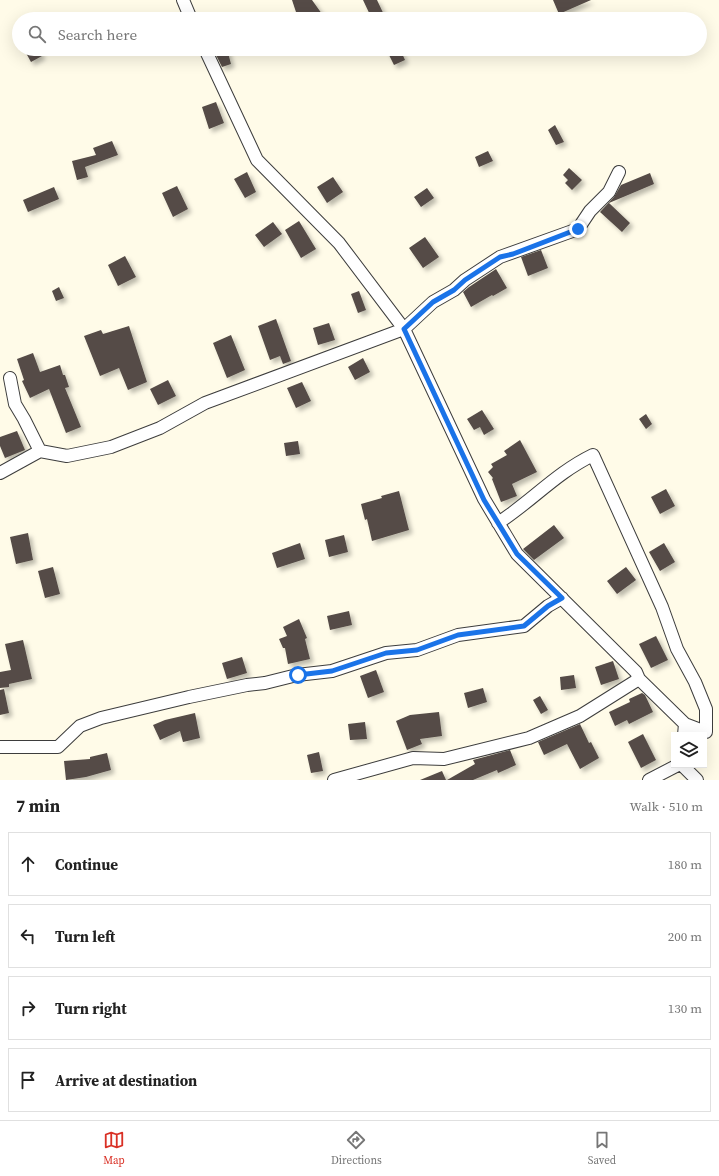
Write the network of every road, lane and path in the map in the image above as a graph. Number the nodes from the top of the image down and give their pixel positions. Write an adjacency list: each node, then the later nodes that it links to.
1 (183, 0): 2 (street)
2 (188, 12)
3 (208, 56): 5 (street)
4 (619, 172): 5 (street)
5 (404, 329): 7 (street); 9 (street)
6 (10, 378): 7 (street)
7 (40, 451): 8 (street)
8 (0, 473)
9 (498, 523): 10 (street); 12 (street)
10 (562, 598): 11 (street); 13 (street)
11 (639, 679): 12 (street); 16 (street)
12 (685, 730)
13 (0, 746)
14 (672, 768): 17 (street)
15 (685, 768): 18 (street)
16 (334, 780)
17 (649, 780)
18 (697, 780)

